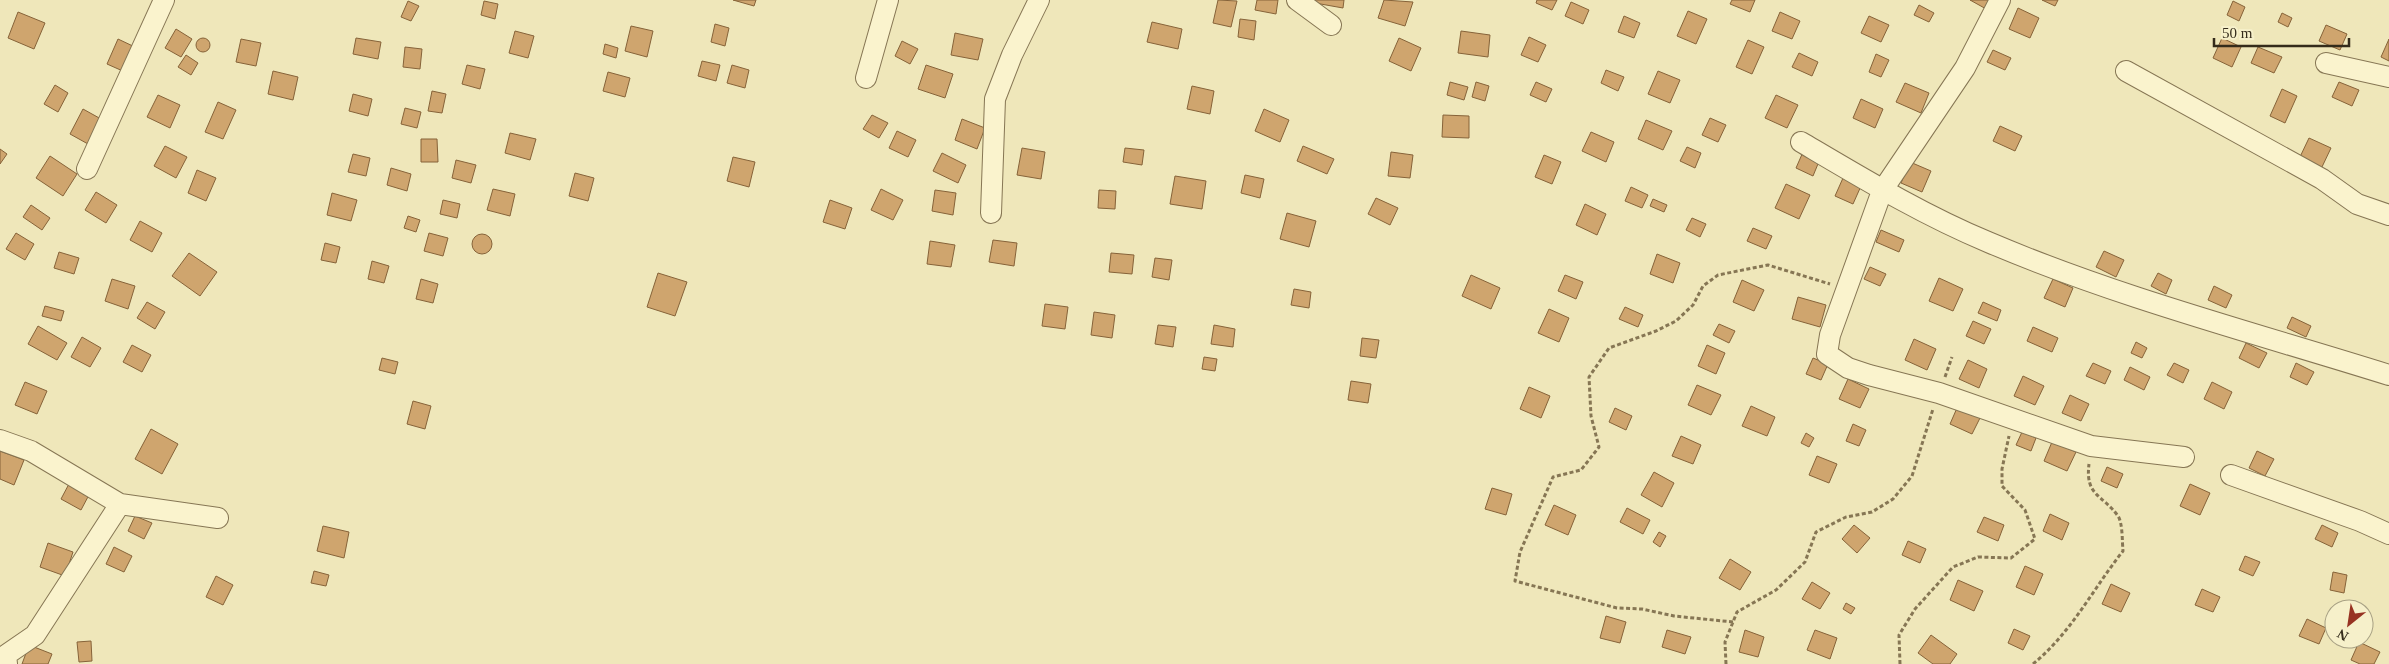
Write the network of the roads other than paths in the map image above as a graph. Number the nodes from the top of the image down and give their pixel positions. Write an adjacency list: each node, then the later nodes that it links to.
1 (164, 0): 12 (street)
2 (888, 0): 10 (street)
3 (1039, 0): 14 (street)
4 (1298, 0): 6 (street)
5 (2000, 0): 13 (street)
6 (1331, 25)
7 (2326, 63): 9 (street)
8 (2126, 71): 15 (street)
9 (2389, 77)
10 (866, 78)
11 (1802, 142): 13 (street)
12 (87, 169)
13 (1882, 190): 16 (street); 18 (street)
14 (991, 213)
15 (2389, 215)
16 (2389, 374)
17 (0, 440): 20 (street)
18 (2184, 457)
19 (2231, 475): 22 (street)
20 (120, 504): 21 (street); 23 (street)
21 (218, 518)
22 (2389, 534)
23 (7, 664)

